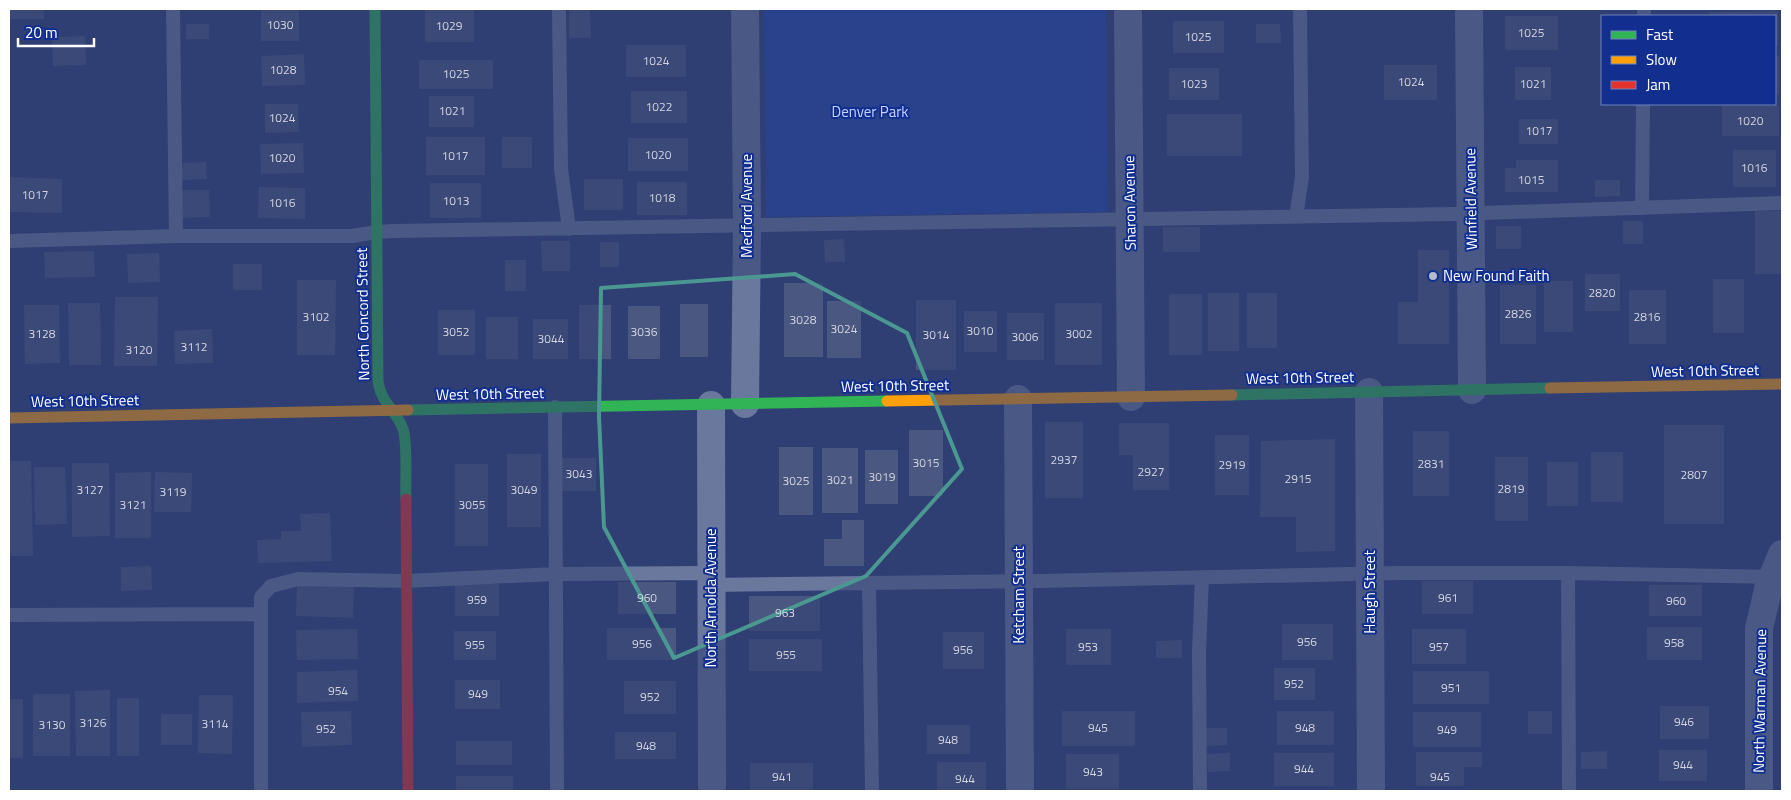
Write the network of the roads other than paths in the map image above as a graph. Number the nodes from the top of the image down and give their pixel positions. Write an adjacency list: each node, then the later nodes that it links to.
1 (173, 9): 17 (lane)
2 (375, 9): 16 (main road, North Concord Street)
3 (559, 9): 15 (lane)
4 (745, 9): 14 (street, Medford Avenue)
5 (1128, 9): 13 (street, Sharon Avenue)
6 (1300, 9): 12 (lane)
7 (1469, 9): 11 (street, Winfield Avenue)
8 (1643, 105): 10 (lane)
9 (1782, 203): 10 (lane)
10 (1642, 208): 11 (lane)
11 (1471, 214): 12 (lane); 20 (street, Winfield Avenue)
12 (1296, 217): 13 (lane)
13 (1130, 219): 14 (lane); 22 (street, Sharon Avenue)
14 (747, 226): 15 (lane); 24 (street, Medford Avenue)
15 (568, 229): 16 (lane)
16 (376, 232): 17 (lane); 27 (main road, North Concord Street)
17 (176, 236): 18 (lane)
18 (9, 240)
19 (1782, 384): 20 (main road, West 10th Street)
20 (1472, 390): 21 (main road, West 10th Street)
21 (1369, 392): 22 (main road, West 10th Street); 30 (street, Haugh Street)
22 (1131, 397): 23 (main road, West 10th Street)
23 (1018, 399): 24 (main road, West 10th Street); 36 (street, Ketcham Street)
24 (746, 404): 25 (main road, West 10th Street)
25 (711, 405): 26 (main road, West 10th Street); 34 (street, North Arnolda Avenue)
26 (555, 407): 27 (main road, West 10th Street); 32 (lane)
27 (392, 411): 28 (main road, West 10th Street); 35 (main road, North Concord Street)
28 (9, 418)
29 (1779, 569): 31 (lane); 49 (street, North Warman Avenue)
30 (1370, 573): 31 (lane); 33 (lane); 47 (street, Haugh Street)
31 (1568, 573): 48 (lane)
32 (555, 574): 34 (lane); 35 (lane); 42 (lane)
33 (1202, 577): 36 (lane); 46 (lane)
34 (710, 579): 37 (lane); 43 (street, North Arnolda Avenue)
35 (406, 581): 38 (lane); 41 (main road, North Concord Street)
36 (1019, 582): 37 (lane); 45 (street, Ketcham Street)
37 (869, 583): 44 (lane)
38 (260, 614): 39 (lane); 40 (lane)
39 (9, 615)
40 (260, 791)
41 (408, 791)
42 (557, 791)
43 (712, 791)
44 (872, 791)
45 (1020, 791)
46 (1200, 791)
47 (1371, 791)
48 (1570, 791)
49 (1759, 791)

